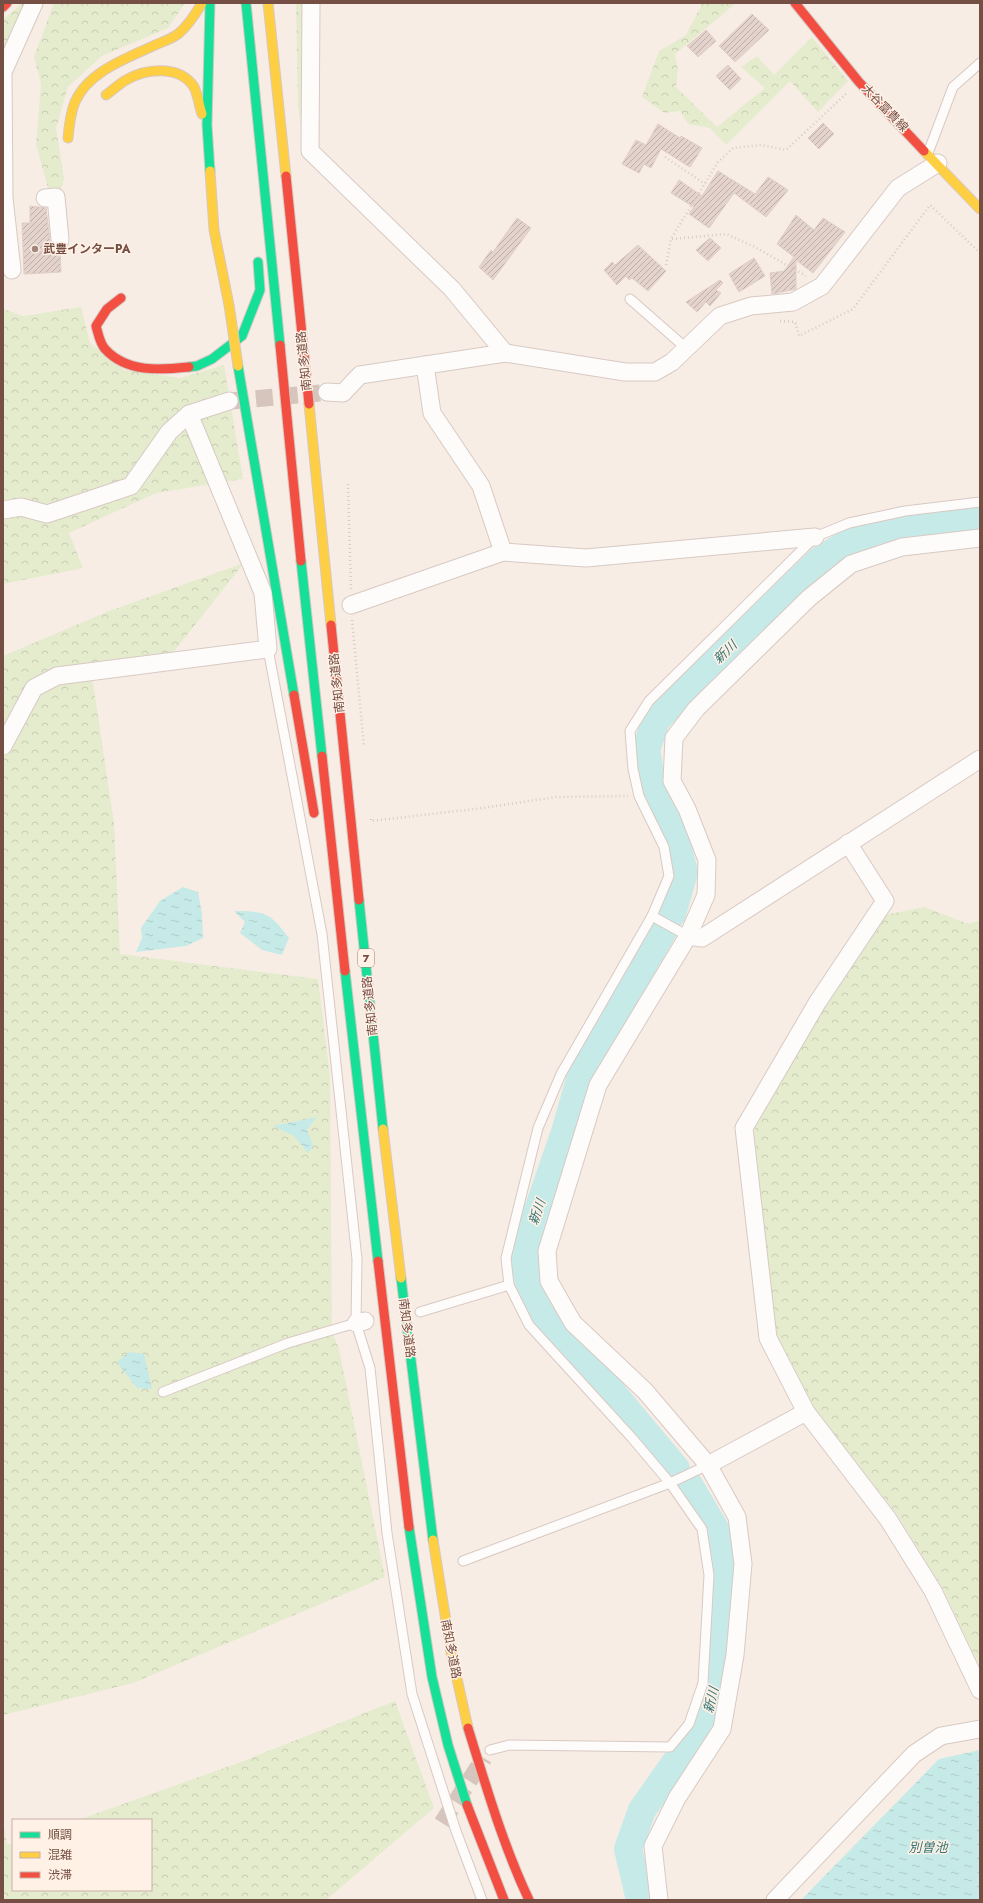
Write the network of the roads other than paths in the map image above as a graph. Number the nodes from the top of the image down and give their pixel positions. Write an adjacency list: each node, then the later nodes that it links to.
1 (7, 3): 9 (main road)
2 (34, 3): 23 (street)
3 (202, 3): 17 (main road)
4 (210, 3): 16 (main road)
5 (246, 3): 12 (main road, 南知多道路 / 7)
6 (268, 3): 11 (main road, 南知多道路 / 7)
7 (311, 3): 27 (street)
8 (795, 3): 18 (main road, 大谷富貴線)
9 (3, 7)
10 (278, 16): 11 (main road)
11 (272, 34): 60 (main road, 南知多道路 / 7)
12 (251, 57): 14 (main road); 44 (main road, 南知多道路 / 7)
13 (980, 63): 18 (lane)
14 (242, 75)
15 (106, 95): 16 (main road)
16 (207, 125): 41 (main road, bridge)
17 (68, 138)
18 (933, 158): 20 (main road, 大谷富貴線); 26 (street)
19 (45, 198): 21 (street)
20 (980, 208)
21 (60, 240)
22 (257, 252): 24 (main road)
23 (12, 270)
24 (122, 298)
25 (630, 299): 26 (lane)
26 (686, 348): 27 (street)
27 (506, 353): 28 (street)
28 (425, 365): 29 (street); 36 (street)
29 (327, 392)
30 (229, 401): 31 (street)
31 (189, 414): 33 (street); 38 (street)
32 (980, 502): 34 (lane)
33 (3, 510)
34 (815, 538): 36 (street); 45 (lane)
35 (980, 538): 46 (street)
36 (503, 552): 37 (street)
37 (351, 605)
38 (268, 649): 39 (street); 49 (lane)
39 (3, 746)
40 (980, 759): 42 (street)
41 (316, 824)
42 (848, 843): 46 (street); 51 (street)
43 (325, 870): 44 (main road)
44 (340, 914): 59 (main road, 南知多道路 / 7)
45 (652, 916): 46 (lane); 47 (lane)
46 (688, 936): 52 (street)
47 (509, 1285): 48 (lane); 53 (lane)
48 (420, 1312)
49 (360, 1322): 50 (lane); 58 (lane)
50 (163, 1392)
51 (806, 1412): 52 (street); 55 (street)
52 (708, 1465): 53 (lane); 61 (street)
53 (670, 1483): 54 (lane); 57 (lane)
54 (463, 1561)
55 (980, 1690)
56 (980, 1729): 62 (street)
57 (490, 1750)
58 (482, 1900)
59 (504, 1900)
60 (529, 1900)
61 (659, 1900)
62 (775, 1900)

